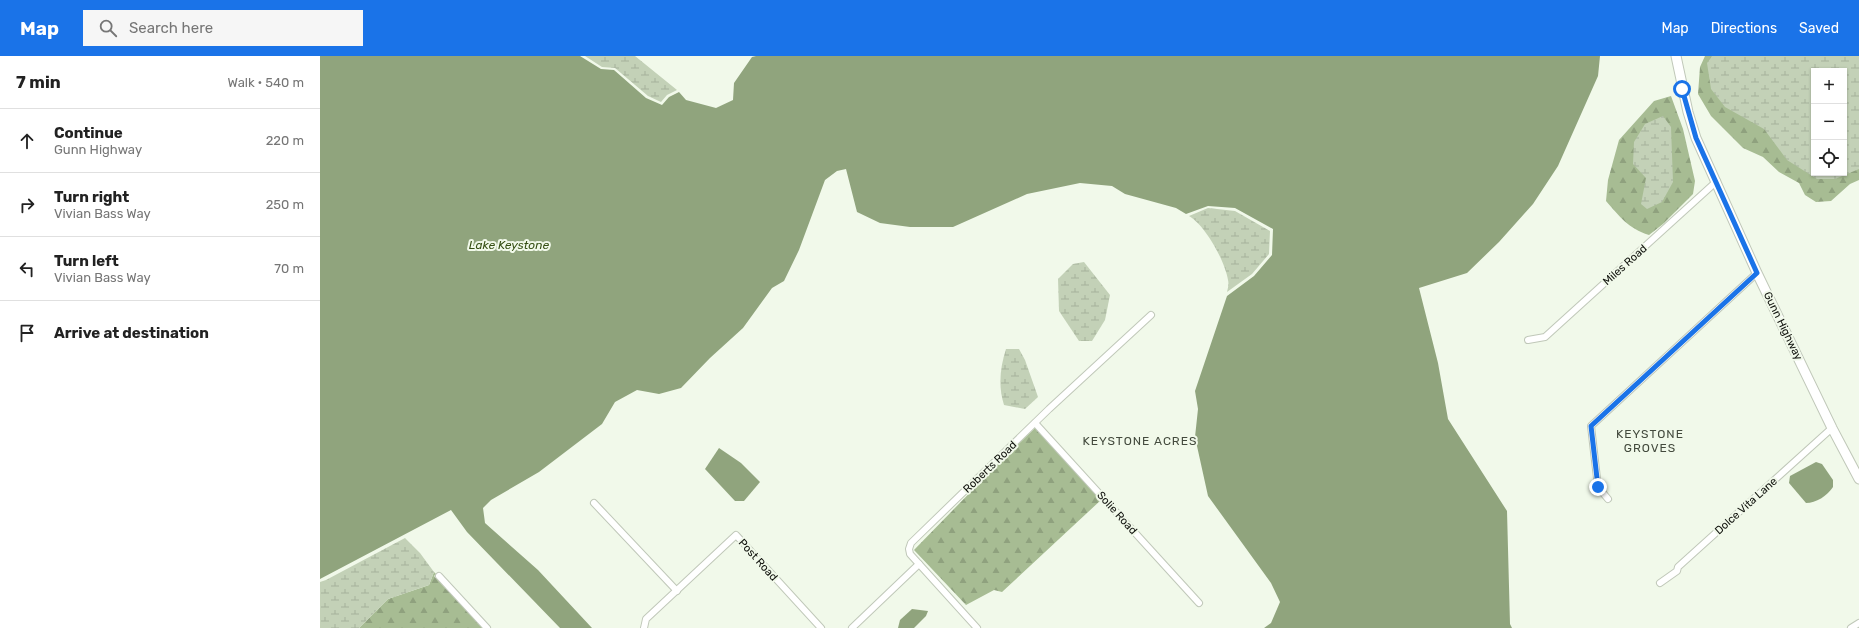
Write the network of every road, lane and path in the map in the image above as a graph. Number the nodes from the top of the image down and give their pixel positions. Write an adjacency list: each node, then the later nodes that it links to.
1 (1676, 56): 2 (main road, Gunn Highway)
2 (1717, 181): 3 (main road, Gunn Highway); 5 (street, Miles Road)
3 (1757, 273): 7 (main road, Gunn Highway); 9 (street)
4 (1150, 315): 6 (street, Roberts Road)
5 (1528, 340)
6 (1035, 423): 11 (street, Roberts Road); 15 (street, Solie Road)
7 (1832, 428): 8 (main road, Gunn Highway); 13 (street, Dolce Vita Lane)
8 (1859, 479)
9 (1608, 499)
10 (594, 503): 14 (street)
11 (919, 564): 20 (street); 21 (street, Roberts Road)
12 (439, 576): 17 (street)
13 (1660, 583)
14 (677, 591): 18 (street, Post Road); 19 (street, Post Road)
15 (1199, 603)
16 (1859, 622): 22 (street)
17 (487, 628)
18 (644, 628)
19 (821, 628)
20 (852, 628)
21 (977, 628)
22 (1851, 628)

